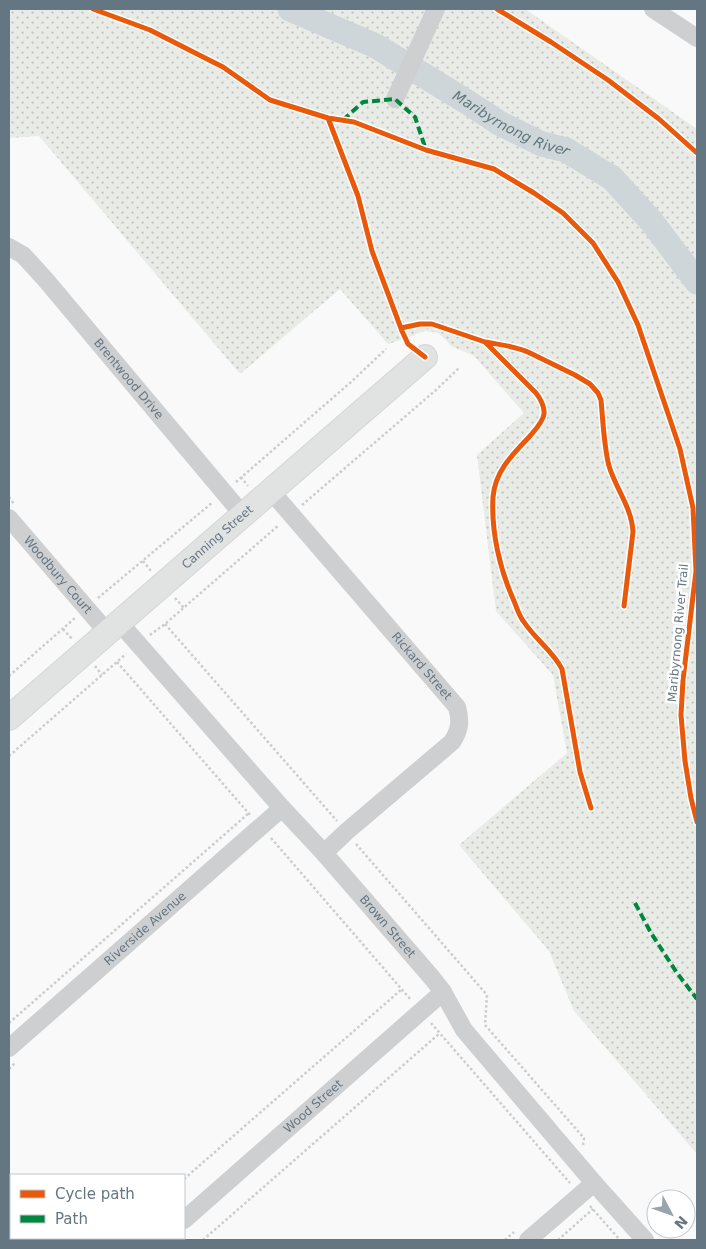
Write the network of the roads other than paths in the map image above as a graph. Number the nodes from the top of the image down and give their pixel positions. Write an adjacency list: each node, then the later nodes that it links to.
1 (436, 9): 4 (street)
2 (653, 9): 3 (street)
3 (697, 38)
4 (395, 99)
5 (9, 247): 7 (street, Brentwood Drive)
6 (425, 357): 7 (street, Canning Street)
7 (263, 497): 9 (street, Canning Street); 12 (street, Rickard Street)
8 (9, 518): 9 (street, Woodbury Court)
9 (113, 627): 10 (street, Canning Street); 11 (street, Brown Street)
10 (9, 718)
11 (282, 808): 12 (street, Brown Street); 14 (street, Riverside Avenue)
12 (324, 853): 13 (street, Brown Street)
13 (443, 992): 15 (street, Brown Street); 16 (street, Wood Street)
14 (9, 1048)
15 (594, 1183): 17 (street); 18 (street, Brown Street)
16 (185, 1219)
17 (528, 1240)
18 (645, 1240)

